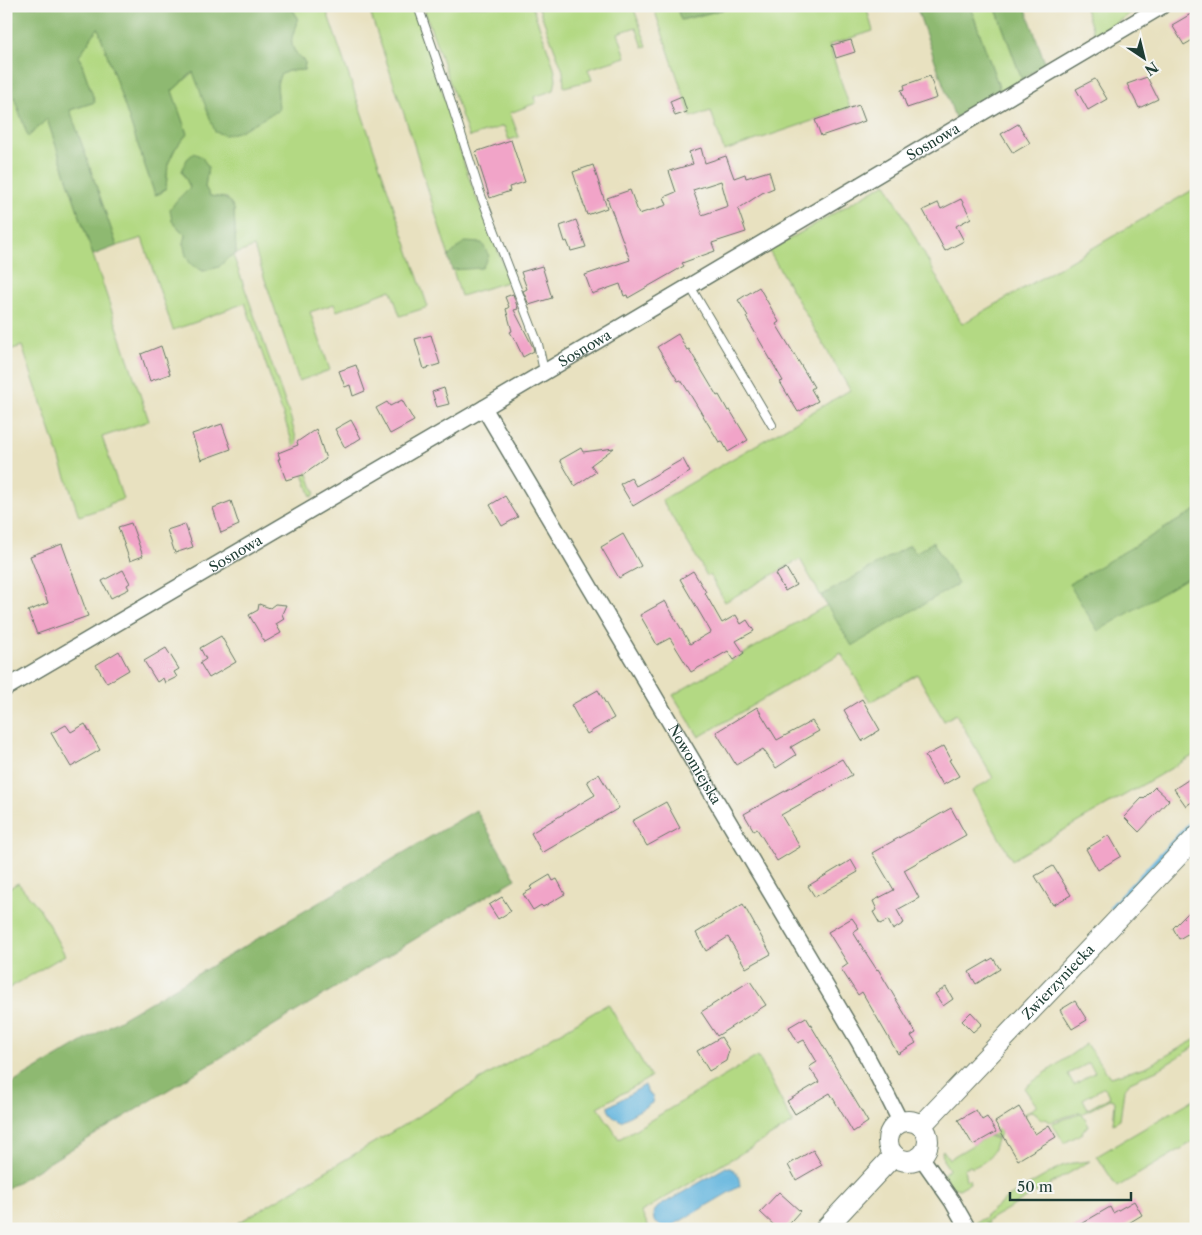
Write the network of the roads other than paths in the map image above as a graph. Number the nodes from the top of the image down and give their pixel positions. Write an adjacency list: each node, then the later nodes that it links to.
1 (418, 6): 4 (lane)
2 (1162, 6): 3 (street, Sosnowa)
3 (690, 286): 4 (street, Sosnowa); 6 (lane)
4 (544, 371): 5 (street, Sosnowa)
5 (484, 408): 7 (street, Sosnowa); 9 (street, Nowomiejska)
6 (772, 425)
7 (6, 688)
8 (1196, 837): 10 (street, Zwierzyniecka)
9 (901, 1123): 10 (street); 11 (street)
10 (921, 1126): 12 (street)
11 (894, 1155): 12 (street); 13 (street)
12 (921, 1157): 14 (street)
13 (825, 1229)
14 (968, 1229)

